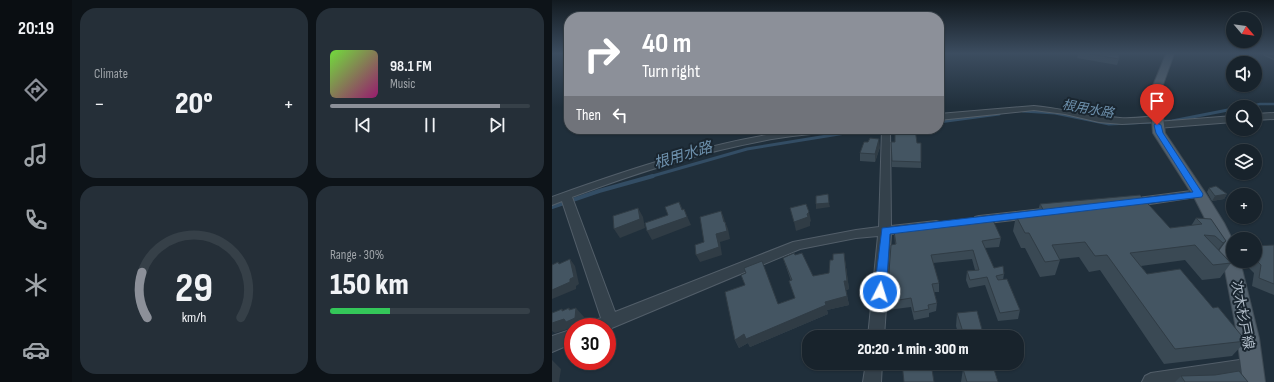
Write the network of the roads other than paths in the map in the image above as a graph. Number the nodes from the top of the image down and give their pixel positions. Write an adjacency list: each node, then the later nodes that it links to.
1 (1163, 72): 6 (main road, 次木杉戸線)
2 (1274, 116): 4 (street)
3 (944, 117): 6 (street)
4 (1262, 117)
5 (1226, 119): 6 (street)
6 (1157, 122): 9 (main road, 次木杉戸線)
7 (792, 134): 10 (street)
8 (886, 134): 16 (street)
9 (1199, 194): 12 (street); 23 (main road, 次木杉戸線)
10 (566, 196): 11 (street); 17 (street)
11 (552, 201)
12 (1120, 204)
13 (1066, 210): 14 (street)
14 (964, 222)
15 (948, 224): 16 (street)
16 (885, 231): 18 (street); 19 (street)
17 (609, 318)
18 (616, 319)
19 (877, 330)
20 (564, 339): 21 (street)
21 (552, 344)
22 (873, 370): 24 (street)
23 (1253, 374): 25 (street)
24 (872, 382)
25 (1151, 382)

